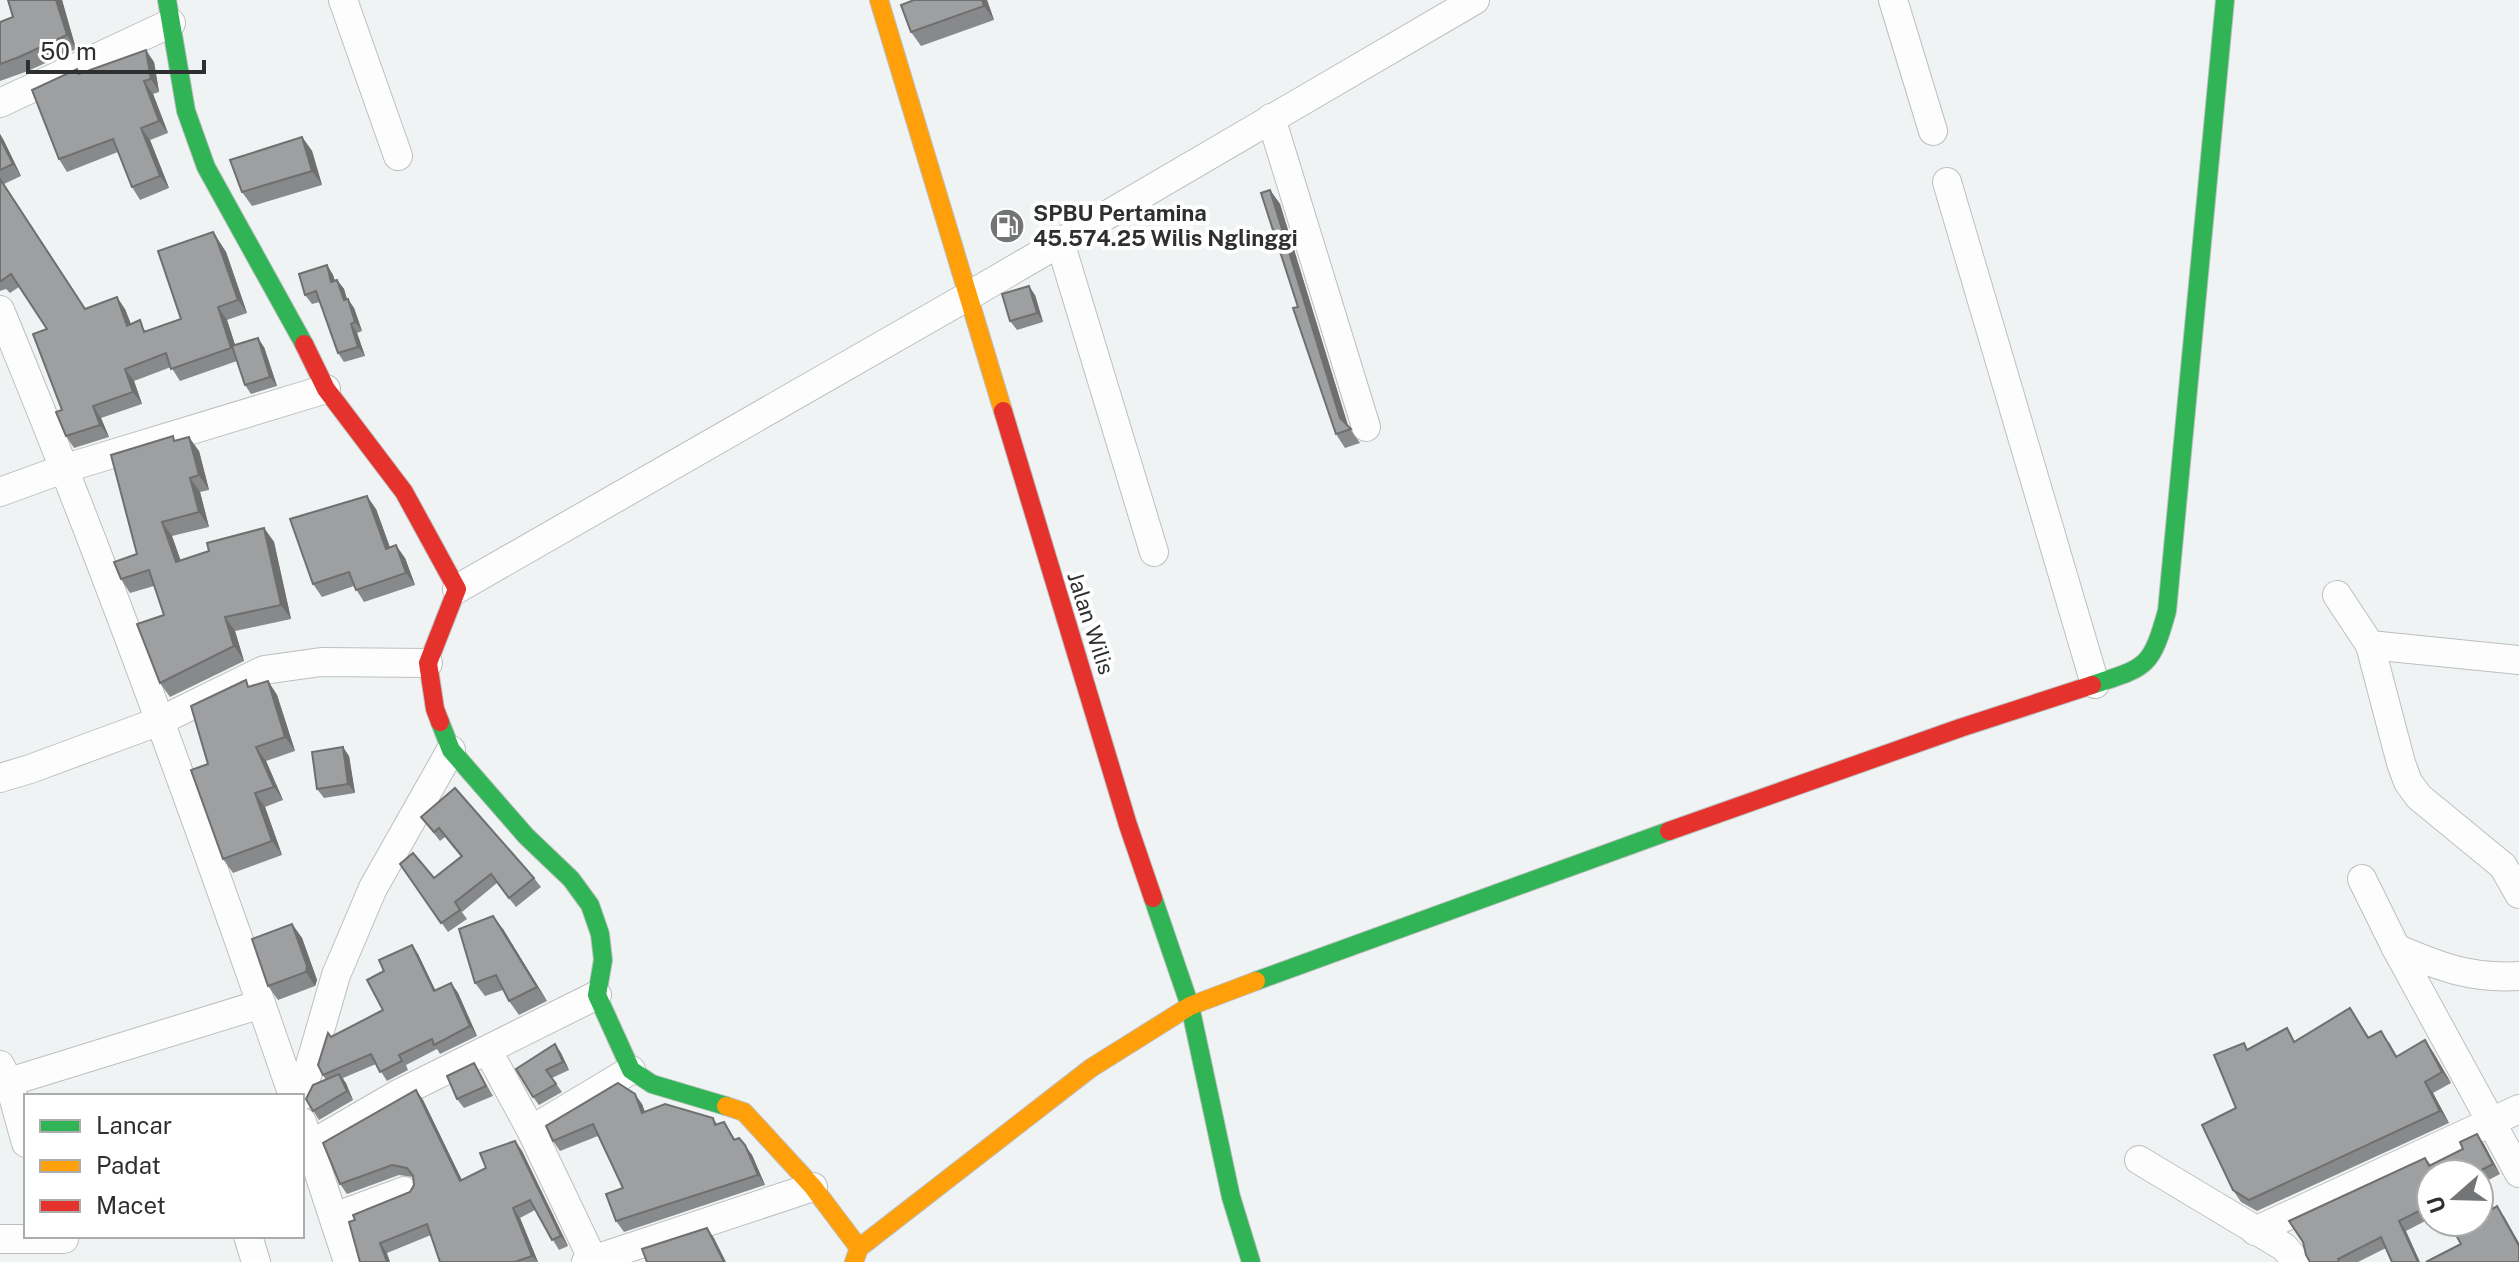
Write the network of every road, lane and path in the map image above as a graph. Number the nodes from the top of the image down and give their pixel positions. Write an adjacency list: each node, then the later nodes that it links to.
1 (343, 0): 10 (street)
2 (879, 0): 13 (street, Jalan Wilis)
3 (1475, 0): 8 (street)
4 (1893, 0): 9 (street)
5 (2225, 0): 25 (street)
6 (169, 11): 7 (street); 15 (street)
7 (0, 103)
8 (1271, 118): 12 (street); 16 (street)
9 (1933, 131)
10 (398, 156)
11 (1947, 182): 25 (street)
12 (1060, 242): 13 (street); 19 (street)
13 (970, 295): 20 (street); 36 (street, Jalan Wilis)
14 (0, 310): 17 (street)
15 (326, 389): 17 (street); 20 (street)
16 (1366, 427)
17 (66, 468): 18 (street); 26 (street)
18 (0, 492)
19 (1154, 552)
20 (457, 589): 24 (street)
21 (2337, 595): 22 (street)
22 (2370, 645): 23 (street); 29 (street)
23 (2519, 660)
24 (428, 663): 26 (street); 27 (street)
25 (2095, 684): 36 (street)
26 (160, 721): 28 (street); 35 (street)
27 (451, 750): 34 (street); 41 (street)
28 (0, 778)
29 (2511, 863): 31 (street)
30 (2362, 879): 32 (street)
31 (2519, 894)
32 (2396, 948): 33 (street); 43 (street)
33 (2519, 976)
34 (597, 995): 37 (street); 38 (street)
35 (261, 1004): 39 (street); 40 (street)
36 (1190, 1006): 56 (street); 60 (street, Jalan Wilis)
37 (488, 1051): 44 (street); 45 (street)
38 (631, 1070): 44 (street); 49 (street)
39 (5, 1074): 46 (street)
40 (292, 1094)
41 (302, 1094)
42 (2519, 1109): 43 (street)
43 (2491, 1121): 48 (street); 52 (street)
44 (531, 1130): 57 (street)
45 (306, 1133): 51 (street)
46 (24, 1136)
47 (2139, 1160): 52 (street)
48 (2519, 1173)
49 (813, 1187): 56 (street); 57 (street)
50 (404, 1191): 51 (street)
51 (334, 1217): 59 (street)
52 (2255, 1231): 61 (street)
53 (249, 1238): 58 (street)
54 (0, 1239): 55 (street)
55 (66, 1246)
56 (856, 1255)
57 (591, 1261)
58 (256, 1262)
59 (348, 1262)
60 (1251, 1262)
61 (2297, 1262)

